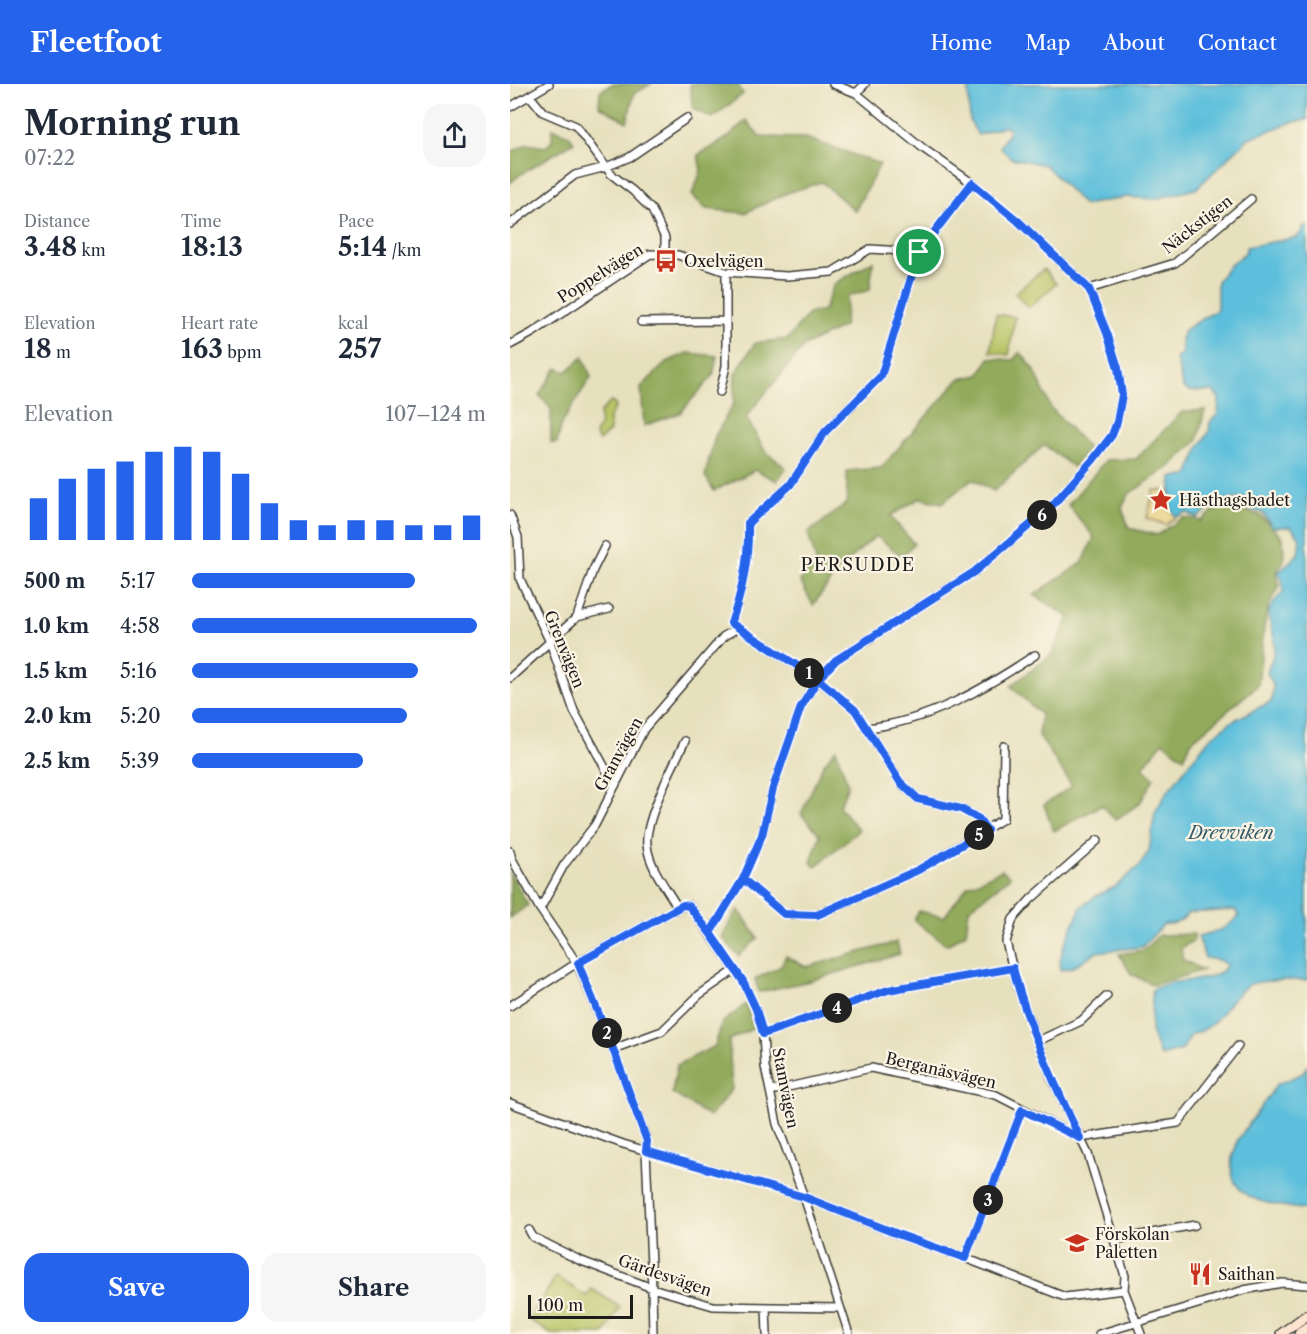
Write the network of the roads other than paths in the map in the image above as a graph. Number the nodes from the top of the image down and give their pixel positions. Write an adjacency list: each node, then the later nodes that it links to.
1 (549, 84): 5 (street)
2 (833, 84): 4 (street)
3 (865, 84): 4 (street)
4 (856, 93): 9 (street)
5 (530, 96): 6 (street); 8 (street)
6 (510, 107)
7 (687, 118): 8 (street)
8 (606, 167): 11 (street); 13 (street)
9 (972, 183): 12 (street); 15 (street)
10 (1251, 199): 15 (street, Näckstigen)
11 (510, 224)
12 (919, 252): 14 (street, Poppelvägen); 24 (street)
13 (664, 254): 14 (street, Poppelvägen); 18 (street, Poppelvägen)
14 (726, 272): 16 (street)
15 (1089, 289): 28 (street)
16 (725, 321): 17 (street); 19 (street)
17 (641, 322)
18 (510, 345)
19 (720, 392)
20 (510, 515): 25 (street, Grenvägen)
21 (605, 546): 23 (street)
22 (609, 609): 23 (street)
23 (577, 617): 25 (street)
24 (738, 628): 28 (street); 32 (street, Granvägen)
25 (550, 642): 27 (street); 32 (street, Grenvägen)
26 (1035, 655): 29 (street)
27 (510, 678)
28 (818, 679): 29 (street); 36 (street)
29 (866, 728): 33 (street)
30 (685, 741): 37 (street)
31 (1004, 746): 33 (street)
32 (615, 786): 38 (street, Granvägen)
33 (987, 830): 36 (street)
34 (1098, 840): 41 (street)
35 (510, 851): 38 (street)
36 (743, 879): 39 (street)
37 (678, 908): 39 (street, Stamvägen); 40 (street)
38 (540, 909): 40 (street)
39 (710, 933): 42 (street, Stamvägen)
40 (578, 963): 44 (street); 48 (street)
41 (1013, 968): 45 (street); 46 (street)
42 (735, 970): 45 (street, Stamvägen); 48 (street)
43 (1107, 996): 46 (street)
44 (510, 1006)
45 (763, 1034): 49 (street, Stamvägen)
46 (1038, 1041): 52 (street)
47 (1238, 1046): 52 (street)
48 (613, 1049): 53 (street)
49 (771, 1091): 51 (street, Berganäsvägen); 54 (street, Stamvägen)
50 (510, 1103): 53 (street)
51 (1022, 1110): 52 (street, Berganäsvägen); 58 (street)
52 (1080, 1138): 57 (street)
53 (646, 1151): 54 (street); 60 (street)
54 (804, 1197): 58 (street); 63 (street, Stamvägen)
55 (1195, 1225): 57 (street)
56 (529, 1230): 60 (street, Gärdesvägen)
57 (1114, 1240): 61 (street)
58 (965, 1258): 61 (street)
59 (1307, 1285): 65 (street)
60 (652, 1288): 62 (street, Gärdesvägen); 67 (street)
61 (1124, 1290): 65 (street)
62 (766, 1307): 63 (street, Gärdesvägen); 68 (street)
63 (840, 1308): 69 (street, Stamvägen)
64 (1307, 1315): 72 (main road)
65 (1136, 1322): 70 (street); 71 (street)
66 (1307, 1327): 73 (main road)
67 (652, 1334)
68 (767, 1334)
69 (849, 1334)
70 (1100, 1334)
71 (1142, 1334)
72 (1281, 1334)
73 (1299, 1334)

